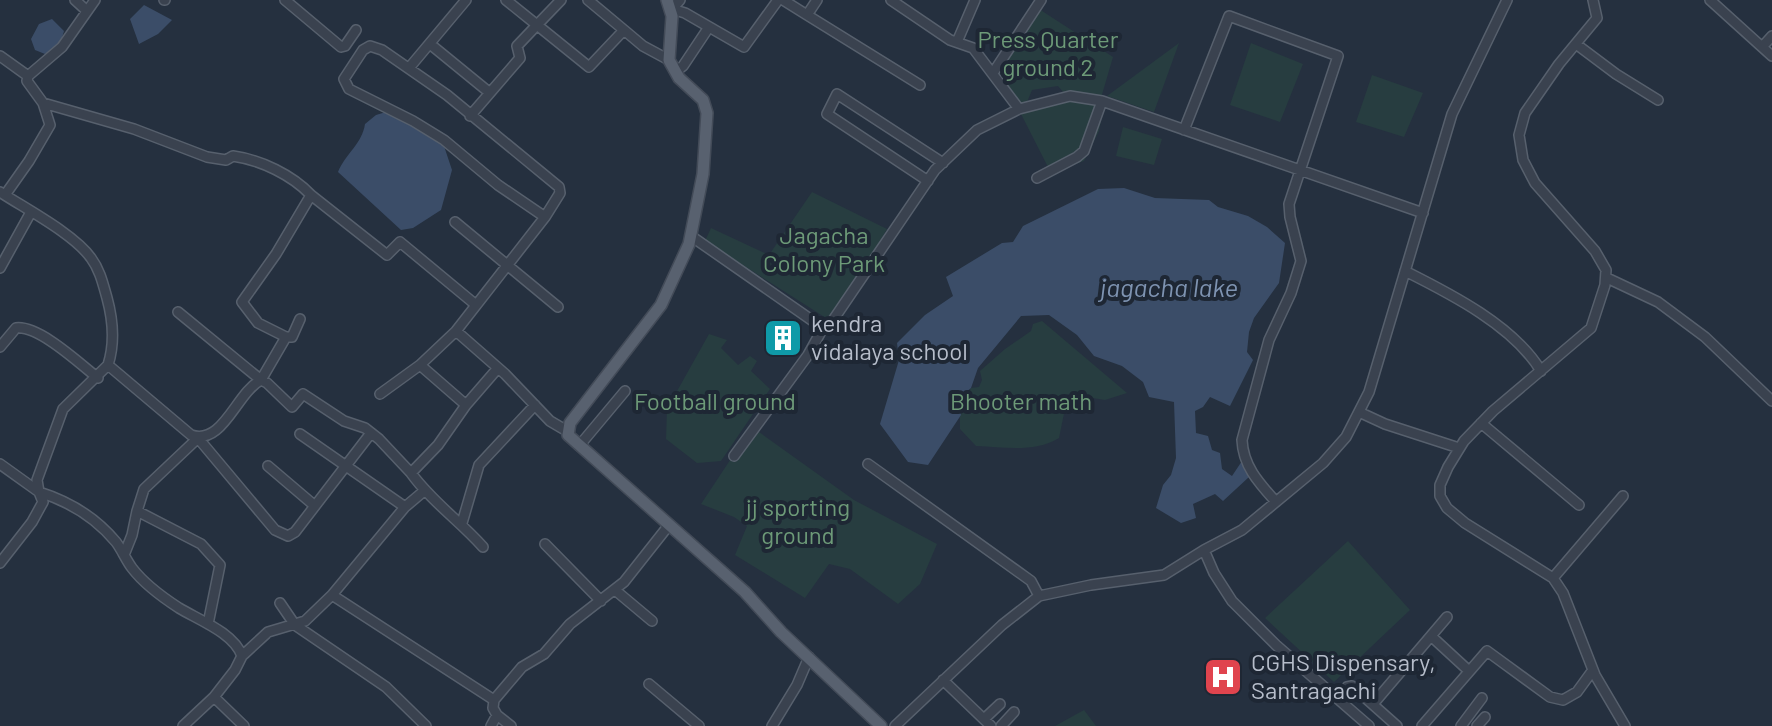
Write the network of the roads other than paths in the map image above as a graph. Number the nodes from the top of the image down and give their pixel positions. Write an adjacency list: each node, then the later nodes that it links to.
1 (75, 0): 17 (street)
2 (95, 0): 17 (street)
3 (285, 0): 21 (street)
4 (466, 0): 25 (street)
5 (506, 0): 19 (street)
6 (561, 0): 19 (street)
7 (588, 0): 22 (street)
8 (780, 0): 18 (street); 20 (street)
9 (817, 0): 18 (street)
10 (891, 0): 24 (street)
11 (975, 0): 24 (street)
12 (1041, 0): 33 (street)
13 (1507, 0): 50 (street)
14 (1593, 0): 26 (street)
15 (1710, 0): 27 (street)
16 (673, 3): 20 (street); 30 (main road)
17 (87, 11): 34 (street)
18 (807, 15): 35 (street)
19 (537, 25): 22 (street); 36 (street)
20 (709, 27): 32 (street)
21 (356, 30)
22 (624, 30): 30 (street)
23 (1772, 36): 27 (street)
24 (957, 42): 33 (street)
25 (430, 44): 31 (street); 36 (street)
26 (1576, 44): 37 (street); 57 (street)
27 (1762, 47): 29 (street)
28 (0, 56): 34 (street)
29 (1772, 56)
30 (669, 60): 32 (main road)
31 (409, 68): 41 (street); 51 (street)
32 (675, 72): 53 (main road)
33 (993, 73): 40 (street)
34 (28, 76): 39 (street)
35 (920, 85)
36 (490, 93): 41 (street)
37 (1658, 100)
38 (1102, 101): 40 (street); 42 (street); 45 (street)
39 (43, 103): 47 (street); 48 (street)
40 (1019, 109): 43 (street)
41 (470, 116): 51 (street)
42 (1184, 130): 44 (street); 44 (street)
43 (943, 163): 46 (street); 46 (street)
44 (1302, 170): 50 (street); 94 (street)
45 (1037, 178)
46 (928, 181): 62 (street)
47 (2, 194): 49 (street)
48 (311, 195): 58 (street); 64 (street)
49 (31, 212): 55 (street); 66 (street)
50 (1423, 213): 56 (street)
51 (545, 217): 54 (street)
52 (455, 222): 54 (street)
53 (691, 236): 62 (street); 79 (main road)
54 (509, 263): 58 (street); 59 (street)
55 (0, 268)
56 (1405, 271): 69 (street); 77 (street)
57 (1607, 278): 69 (street); 74 (street)
58 (476, 305): 63 (street)
59 (558, 307)
60 (178, 312): 71 (street)
61 (300, 319): 64 (street)
62 (823, 328): 85 (street)
63 (456, 331): 67 (street); 68 (street)
64 (286, 337): 71 (street)
65 (0, 347): 70 (street)
66 (108, 365): 70 (street); 82 (street)
67 (420, 365): 73 (street); 75 (street)
68 (498, 368): 75 (street); 76 (street)
69 (1541, 371): 78 (street)
70 (98, 378): 92 (street)
71 (261, 380): 80 (street); 82 (street)
72 (625, 391): 83 (street)
73 (380, 394)
74 (1772, 401)
75 (466, 405): 90 (street)
76 (535, 405): 79 (street); 99 (street)
77 (1359, 412): 84 (street); 94 (street)
78 (1481, 423): 84 (street); 95 (street)
79 (567, 431): 83 (main road)
80 (371, 433): 89 (street); 90 (street)
81 (300, 434): 89 (street)
82 (198, 438): 96 (street); 98 (street)
83 (579, 446): 100 (main road)
84 (1459, 448): 106 (street)
85 (734, 456)
86 (0, 464): 92 (street)
87 (868, 464): 109 (street)
88 (268, 466): 96 (street)
89 (346, 467): 96 (street); 97 (street)
90 (411, 473): 91 (street)
91 (424, 491): 97 (street); 99 (street)
92 (39, 492): 104 (street); 105 (street)
93 (1623, 496): 106 (street)
94 (1276, 502): 103 (street)
95 (1579, 505)
96 (315, 506)
97 (405, 507): 108 (street)
98 (137, 511): 104 (street); 114 (street)
99 (462, 523): 102 (street)
100 (669, 525): 107 (street); 118 (main road)
101 (545, 544): 110 (street)
102 (483, 547)
103 (1204, 550): 109 (street); 125 (street)
104 (124, 555): 114 (street)
105 (0, 563)
106 (1553, 578): 119 (street)
107 (615, 590): 110 (street); 113 (street)
108 (332, 595): 115 (street); 126 (street)
109 (1039, 596): 121 (street)
110 (601, 601): 126 (street)
111 (280, 603): 115 (street)
112 (1447, 617): 116 (street)
113 (652, 621)
114 (208, 624): 117 (street)
115 (295, 625): 117 (street); 135 (street)
116 (1431, 636): 120 (street); 128 (street)
117 (242, 656): 123 (street)
118 (809, 657): 139 (street); 140 (main road)
119 (1593, 670): 120 (street); 148 (street)
120 (1469, 671): 145 (street)
121 (943, 680): 132 (street); 141 (street)
122 (649, 684): 138 (street)
123 (214, 697): 133 (street); 134 (street)
124 (1482, 698): 146 (street)
125 (1338, 699): 128 (street); 143 (street)
126 (494, 700): 130 (street)
127 (1000, 704): 132 (street)
128 (1373, 704): 144 (street)
129 (1014, 712): 142 (street)
130 (497, 715): 136 (street); 137 (street)
131 (1485, 717): 147 (street)
132 (988, 723)
133 (183, 726)
134 (244, 726)
135 (426, 726)
136 (491, 726)
137 (511, 726)
138 (699, 726)
139 (772, 726)
140 (881, 726)
141 (895, 726)
142 (1001, 726)
143 (1369, 726)
144 (1397, 726)
145 (1422, 726)
146 (1461, 726)
147 (1477, 726)
148 (1625, 726)

